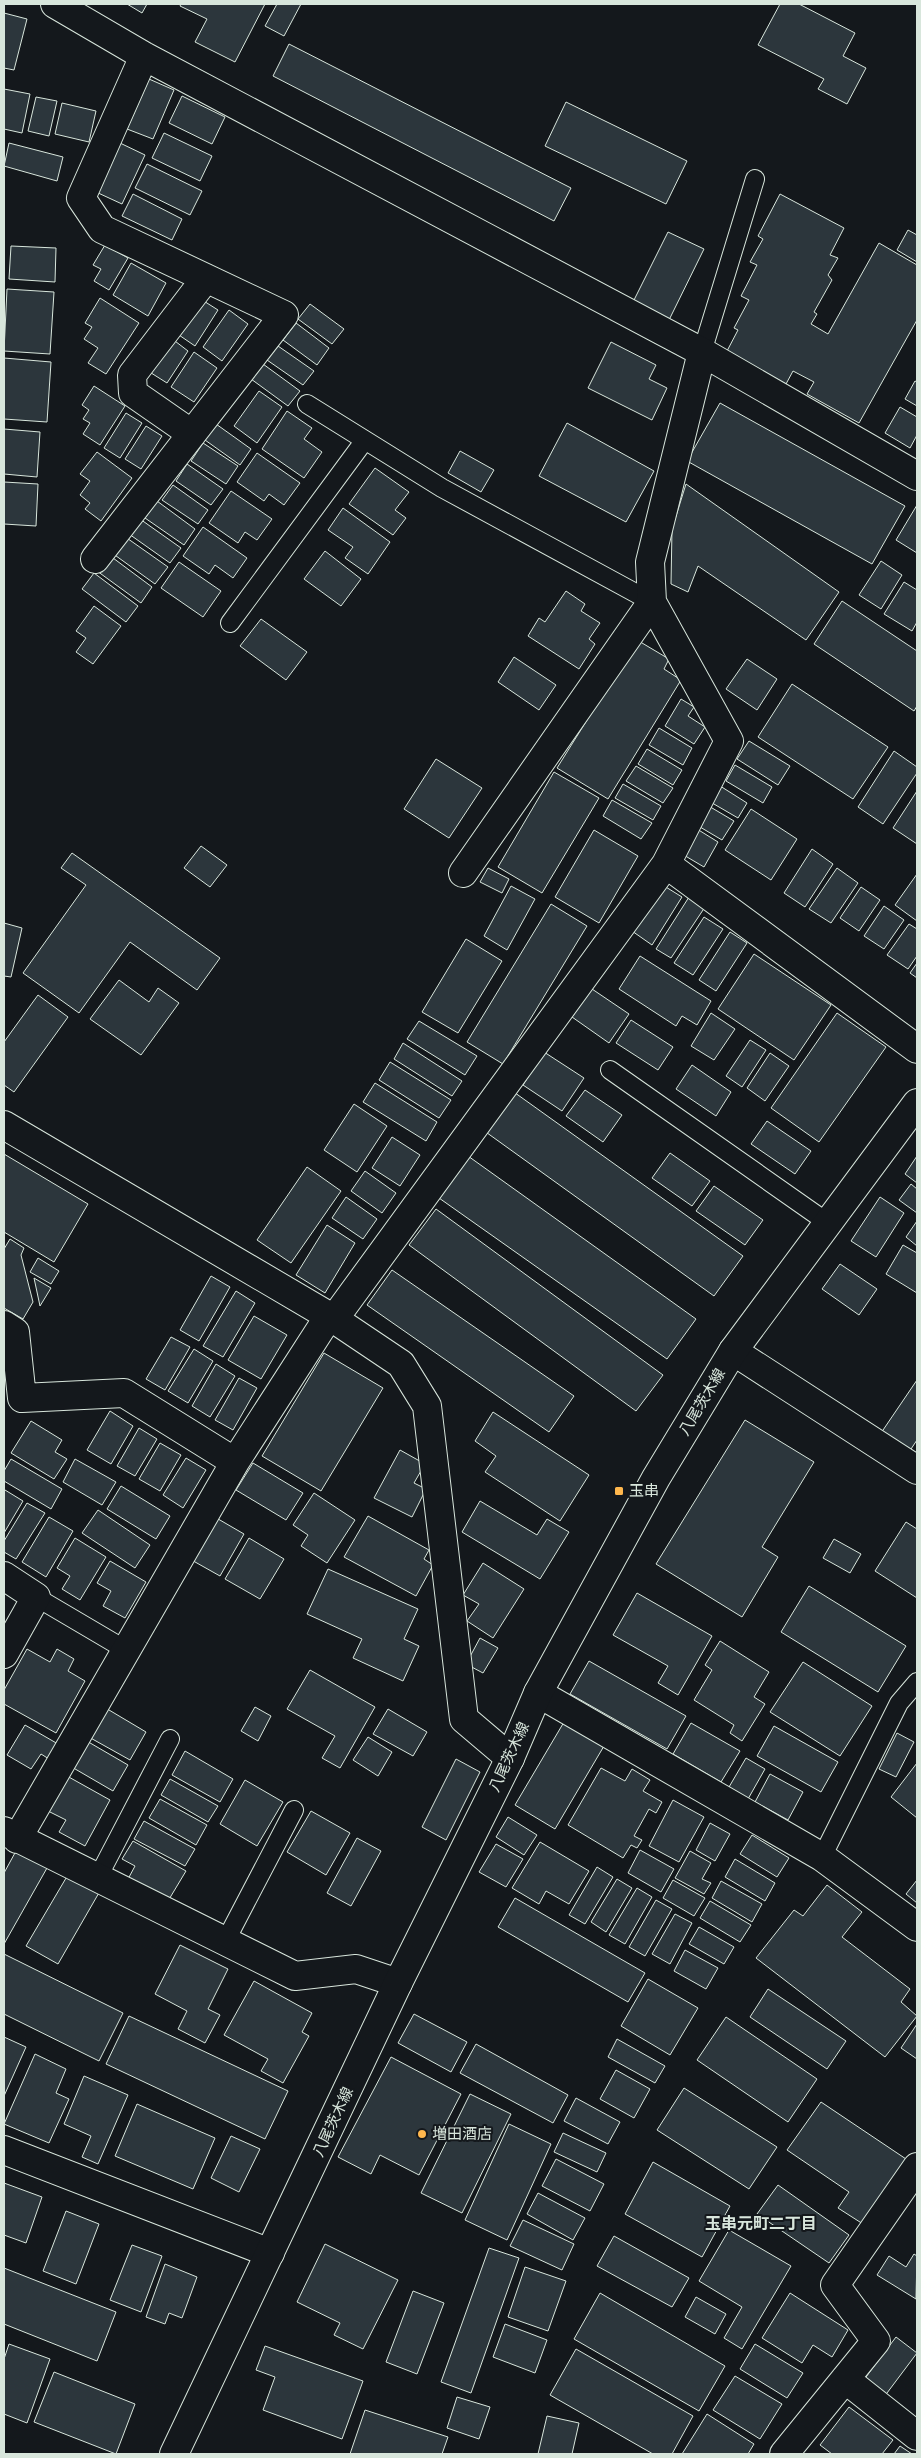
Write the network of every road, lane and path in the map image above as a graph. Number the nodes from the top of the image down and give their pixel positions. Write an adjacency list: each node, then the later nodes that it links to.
1 (55, 4): 2 (street)
2 (144, 56): 4 (street); 5 (street)
3 (755, 179): 5 (lane)
4 (206, 278): 7 (street); 7 (street)
5 (702, 352): 9 (street); 11 (street)
6 (307, 404): 8 (lane)
7 (192, 434): 10 (street)
8 (364, 440): 11 (lane); 12 (lane)
9 (917, 476)
10 (95, 559)
11 (652, 602): 13 (street); 14 (street)
12 (230, 623)
13 (666, 864): 15 (street); 20 (street)
14 (463, 872)
15 (917, 1049)
16 (610, 1070): 19 (lane)
17 (917, 1103): 19 (street, 八尾茨木線)
18 (4, 1125): 20 (street)
19 (828, 1223): 22 (street, 八尾茨木線)
20 (332, 1318): 23 (street); 32 (street)
21 (4, 1325): 23 (street)
22 (733, 1351): 24 (street); 30 (street, 八尾茨木線)
23 (235, 1462): 27 (street)
24 (917, 1470)
25 (4, 1576): 26 (street)
26 (36, 1597): 27 (lane); 28 (street)
27 (126, 1650): 34 (street)
28 (4, 1654)
29 (917, 1682): 35 (lane)
30 (538, 1693): 32 (street, 八尾茨木線); 35 (street)
31 (170, 1739): 36 (lane)
32 (510, 1758): 39 (street, 八尾茨木線)
33 (294, 1810): 38 (lane)
34 (10, 1835): 36 (street)
35 (822, 1857): 37 (street)
36 (97, 1879): 38 (street)
37 (917, 1927)
38 (225, 1942): 39 (street)
39 (398, 1983): 42 (street, 八尾茨木線)
40 (4, 2150): 42 (street)
41 (917, 2167): 43 (street)
42 (270, 2253): 45 (street, 八尾茨木線)
43 (845, 2379): 44 (street); 46 (street)
44 (917, 2436)
45 (174, 2454)
46 (784, 2454)

